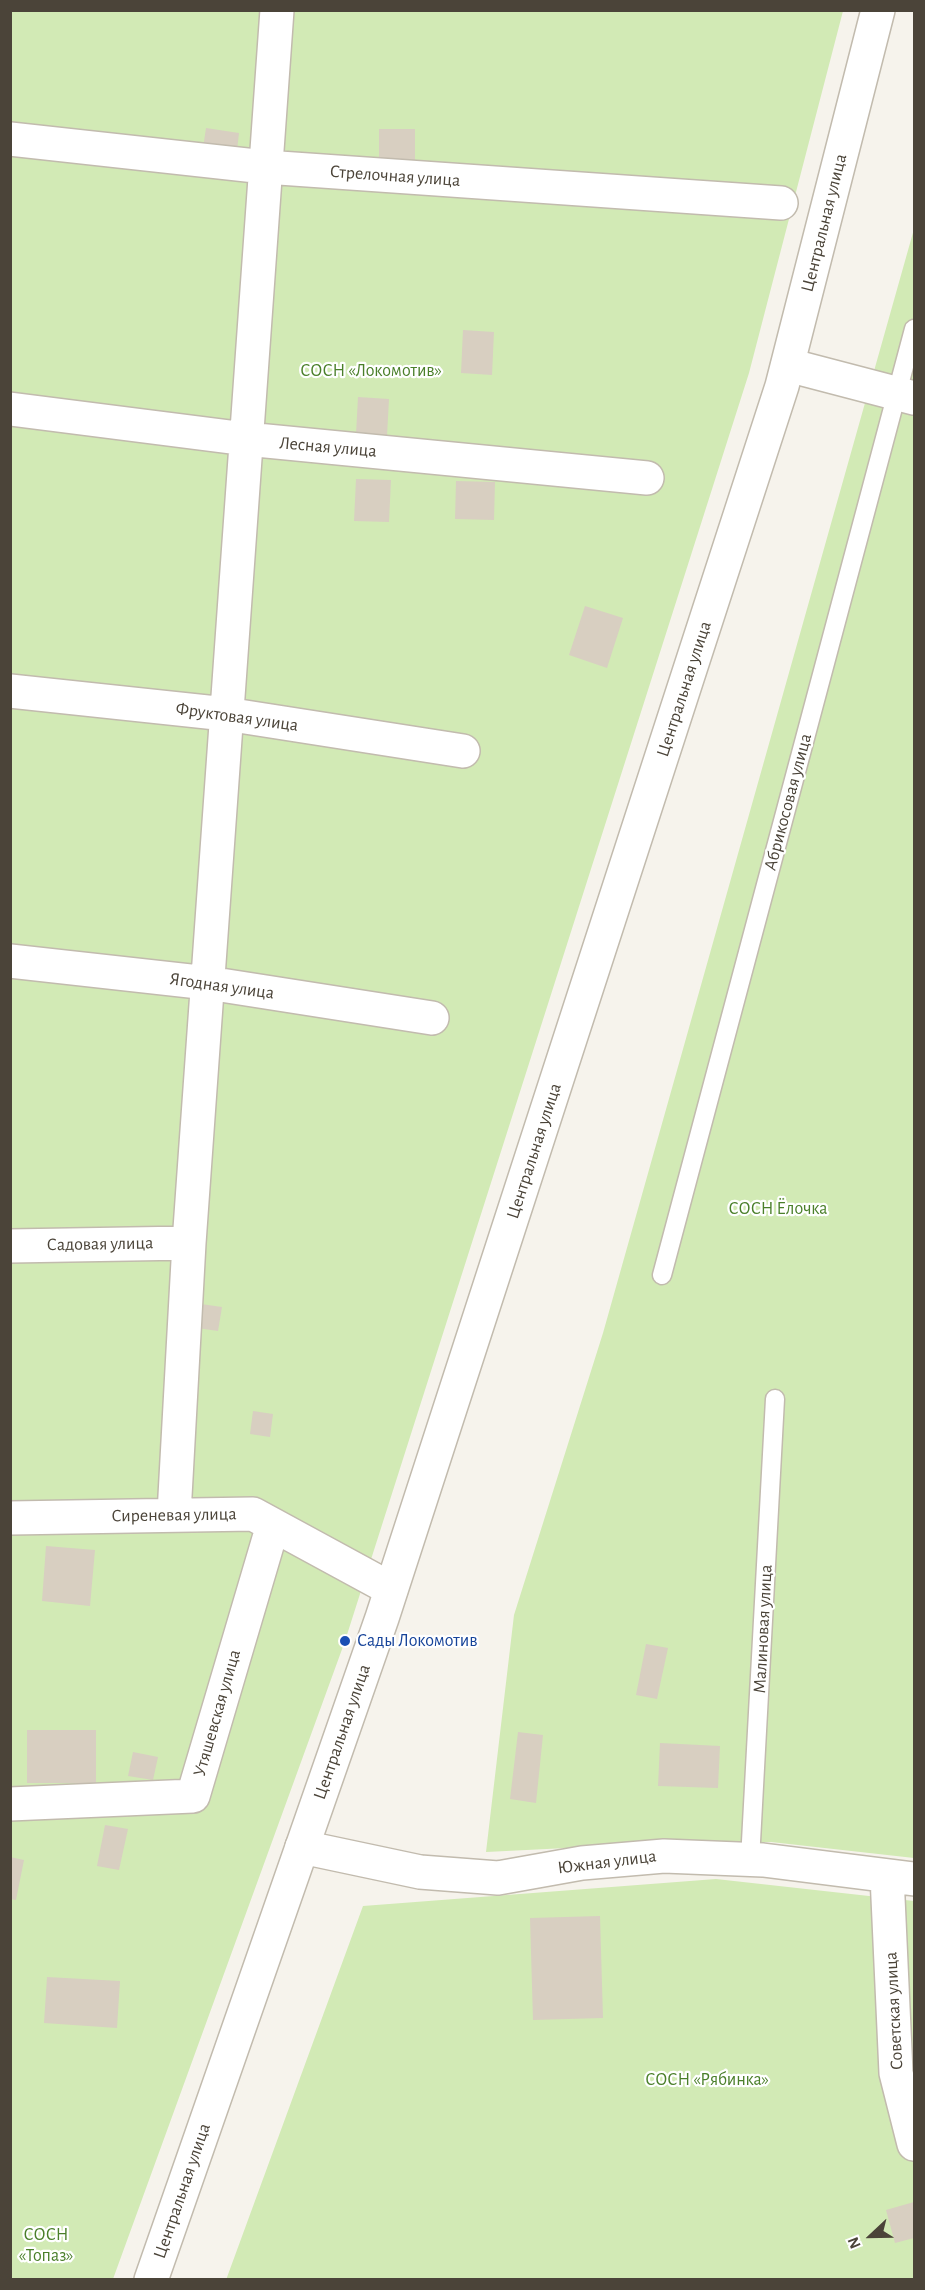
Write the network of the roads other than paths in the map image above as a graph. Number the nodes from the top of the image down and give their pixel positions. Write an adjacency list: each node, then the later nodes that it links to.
1 (276, 10): 4 (street)
2 (878, 10): 7 (street, Центральная улица)
3 (10, 139): 4 (street, Стрелочная улица)
4 (265, 167): 5 (street, Стрелочная улица); 10 (street)
5 (781, 203)
6 (915, 330): 8 (lane, Абрикосовая улица)
7 (788, 365): 8 (street); 25 (street, Центральная улица)
8 (906, 396): 20 (lane, Абрикосовая улица)
9 (10, 409): 10 (street, Лесная улица)
10 (246, 439): 11 (street, Лесная улица); 13 (street)
11 (647, 478)
12 (10, 690): 13 (street, Фруктовая улица)
13 (226, 714): 14 (street, Фруктовая улица); 16 (street)
14 (463, 751)
15 (10, 961): 16 (street, Ягодная улица)
16 (208, 983): 17 (street, Ягодная улица); 18 (street)
17 (432, 1018)
18 (189, 1243): 19 (street, Садовая улица); 22 (street)
19 (10, 1246)
20 (662, 1275)
21 (775, 1399): 28 (lane, Малиновая улица)
22 (174, 1514): 23 (street, Сиреневая улица); 24 (street, Сиреневая улица)
23 (10, 1518)
24 (273, 1525): 25 (street, Сиреневая улица); 26 (street, Утяшевская улица)
25 (391, 1589): 27 (street, Центральная улица)
26 (10, 1804)
27 (302, 1847): 28 (street, Южная улица); 31 (street, Центральная улица)
28 (750, 1860): 29 (street, Южная улица)
29 (901, 1877): 30 (street, Советская улица)
30 (915, 2144)
31 (151, 2280)

